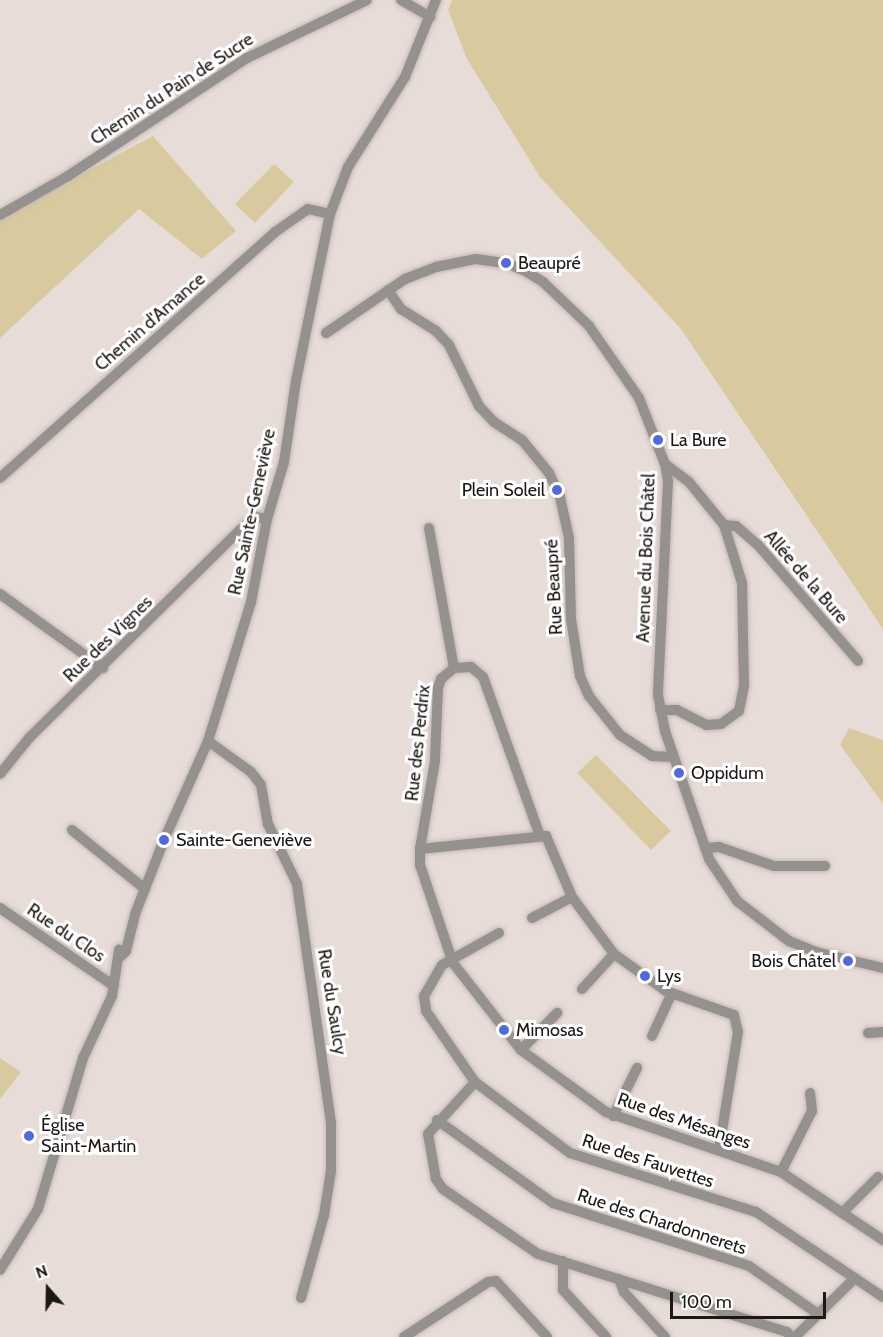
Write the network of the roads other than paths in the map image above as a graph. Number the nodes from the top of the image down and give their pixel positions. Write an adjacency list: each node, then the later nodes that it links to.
1 (367, 0): 7 (street, Chemin du Pain de Sucre)
2 (436, 0): 5 (street)
3 (442, 0): 5 (street)
4 (404, 1): 5 (street)
5 (431, 17): 6 (street, Rue Sainte-Geneviève)
6 (330, 214): 11 (street, Chemin d'Amance); 12 (street, Rue Sainte-Geneviève)
7 (0, 215)
8 (388, 290): 9 (street, Avenue du Bois Châtel); 10 (street, Avenue du Bois Châtel); 21 (street, Rue Beaupré)
9 (326, 333)
10 (665, 464): 13 (street); 19 (street, Avenue du Bois Châtel)
11 (0, 478)
12 (266, 524): 17 (street, Rue des Vignes); 20 (street, Rue Sainte-Geneviève)
13 (724, 525): 16 (street, Allée de la Bure); 19 (street)
14 (429, 528): 18 (street)
15 (0, 594): 17 (street)
16 (858, 661)
17 (103, 668): 22 (street, Rue des Vignes)
18 (454, 668): 24 (street, Rue des Perdrix); 26 (street, Rue des Perdrix)
19 (660, 710): 21 (street, Avenue du Bois Châtel)
20 (208, 741): 28 (street, Rue Sainte-Geneviève); 59 (street, Rue du Saulcy)
21 (673, 757): 25 (street, Avenue du Bois Châtel)
22 (1, 771)
23 (72, 830): 28 (street)
24 (540, 836): 26 (street); 29 (street, Rue des Perdrix)
25 (705, 848): 27 (street); 35 (street, Avenue du Bois Châtel)
26 (420, 849): 34 (street, Rue des Mésanges)
27 (825, 866)
28 (145, 889): 36 (street, Rue Sainte-Geneviève)
29 (572, 897): 31 (street); 33 (street, Rue des Perdrix)
30 (0, 908): 36 (street, Rue du Clos)
31 (532, 918)
32 (499, 933): 34 (street)
33 (614, 954): 37 (street); 38 (street, Rue des Perdrix)
34 (452, 960): 43 (street, Rue des Mésanges); 45 (street, Rue des Fauvettes)
35 (883, 968)
36 (114, 986): 55 (street, Rue Sainte-Geneviève)
37 (582, 988)
38 (672, 993): 42 (street); 49 (street, Rue des Perdrix)
39 (557, 1013): 43 (street)
40 (883, 1032): 41 (street)
41 (868, 1033)
42 (652, 1036)
43 (521, 1050): 47 (street, Rue des Mésanges)
44 (637, 1068): 47 (street)
45 (475, 1083): 48 (street); 56 (street, Rue des Fauvettes)
46 (810, 1093): 50 (street)
47 (613, 1116): 49 (street, Rue des Mésanges)
48 (437, 1120): 54 (street); 60 (street, Rue des Chardonnerets)
49 (719, 1149): 50 (street, Rue des Mésanges)
50 (781, 1172): 52 (street, Rue des Mésanges)
51 (878, 1177): 52 (street)
52 (842, 1213): 53 (street, Rue des Mésanges)
53 (883, 1240)
54 (563, 1261): 57 (street); 63 (street)
55 (0, 1270)
56 (855, 1278): 58 (street, Rue des Fauvettes); 60 (street)
57 (619, 1279): 64 (street); 65 (street)
58 (883, 1297)
59 (301, 1298)
60 (818, 1314): 65 (street)
61 (404, 1337): 62 (street)
62 (547, 1337)
63 (606, 1337)
64 (665, 1337)
65 (793, 1337)

